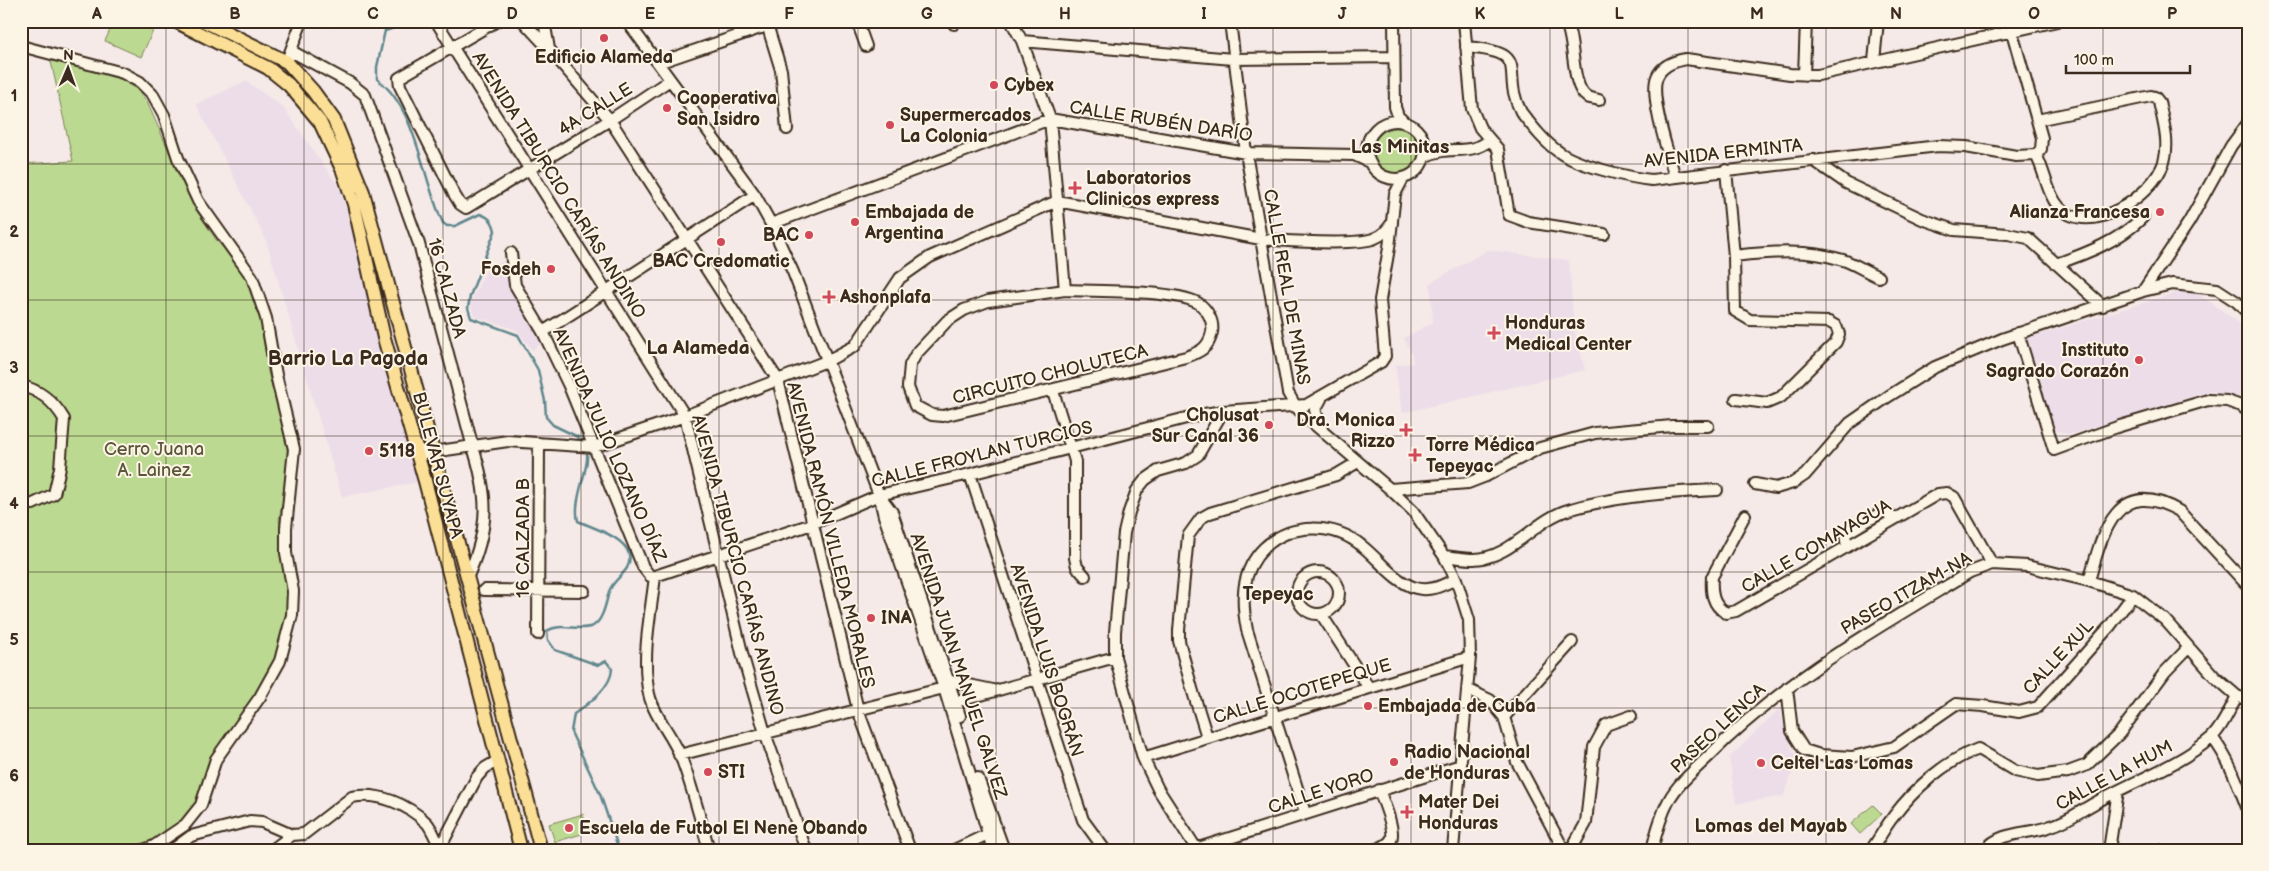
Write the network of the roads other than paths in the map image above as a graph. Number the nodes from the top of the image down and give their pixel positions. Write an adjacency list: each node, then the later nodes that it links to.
1 (175, 21): 94 (main road, BULEVAR SUYAPA)
2 (204, 21): 27 (main road, BULEVAR SUYAPA)
3 (302, 21): 27 (street)
4 (436, 21): 23 (street, AVENIDA TIBURCIO CARÍAS ANDINO)
5 (497, 21): 23 (street)
6 (523, 21): 26 (street, AVENIDA RAMÓN VILLEDA MORALES)
7 (544, 21): 26 (street)
8 (627, 21): 31 (street, AVENIDA JUAN MANUEL GALVEZ)
9 (781, 21): 19 (street)
10 (857, 21): 24 (street)
11 (1011, 21): 21 (street)
12 (1230, 21): 29 (street, CALLE REAL DE MINAS)
13 (1394, 21): 28 (street)
14 (1464, 21): 25 (street)
15 (1565, 21): 34 (street)
16 (1806, 21): 32 (street)
17 (1878, 21): 30 (street)
18 (2057, 21): 20 (street)
19 (767, 23): 31 (street); 42 (street)
20 (2012, 32): 30 (street); 38 (street)
21 (1022, 41): 29 (street); 36 (street)
22 (21, 46): 158 (street)
23 (452, 46): 54 (street, AVENIDA TIBURCIO CARÍAS ANDINO); 54 (street, 4A CALLE)
24 (866, 46)
25 (1466, 48): 44 (street); 56 (street, AVENIDA ERMINTA)
26 (549, 49): 37 (street, AVENIDA RAMÓN VILLEDA MORALES)
27 (289, 56): 96 (street, 16 CALZADA); 99 (main road, BULEVAR SUYAPA)
28 (1394, 57): 29 (street); 35 (street)
29 (1233, 59): 47 (street, CALLE REAL DE MINAS)
30 (1874, 61): 32 (street)
31 (658, 63): 33 (street, AVENIDA JUAN MANUEL GALVEZ)
32 (1804, 75): 56 (street)
33 (670, 80): 37 (street, 4A CALLE); 61 (street, AVENIDA JUAN MANUEL GALVEZ)
34 (1599, 100)
35 (1395, 107): 39 (street); 40 (street)
36 (1050, 119): 47 (street, CALLE RUBÉN DARÍO); 62 (street); 65 (street, CALLE RUBÉN DARÍO)
37 (610, 120): 54 (street, 4A CALLE); 68 (street, AVENIDA RAMÓN VILLEDA MORALES)
38 (2037, 120): 49 (street); 49 (street)
39 (1386, 123): 40 (street); 45 (street)
40 (1405, 123): 43 (street)
41 (2248, 123): 76 (street)
42 (787, 128)
43 (1423, 140): 46 (street); 51 (street)
44 (1490, 140): 46 (street); 66 (street)
45 (1367, 147): 48 (street); 53 (street)
46 (1440, 150): 51 (street)
47 (1246, 153): 48 (street, CALLE RUBÉN DARÍO); 67 (street, CALLE REAL DE MINAS)
48 (1354, 155): 53 (street, CALLE RUBÉN DARÍO)
49 (2036, 155): 50 (street, AVENIDA ERMINTA)
50 (1840, 156): 52 (street, AVENIDA ERMINTA); 59 (street)
51 (1424, 157): 58 (street)
52 (1813, 160): 55 (street, AVENIDA ERMINTA); 59 (street)
53 (1369, 162): 57 (street)
54 (529, 169): 77 (street, AVENIDA TIBURCIO CARÍAS ANDINO)
55 (1726, 170): 56 (street, AVENIDA ERMINTA); 71 (street)
56 (1675, 177)
57 (1388, 178): 58 (street); 60 (street)
58 (1403, 178): 60 (street)
59 (1839, 178): 73 (street)
60 (1395, 194): 64 (street)
61 (755, 196): 65 (street, AVENIDA JUAN MANUEL GALVEZ); 68 (street)
62 (1057, 200): 67 (street); 75 (street); 82 (street)
63 (2143, 217): 73 (street)
64 (1392, 223): 69 (street); 72 (street)
65 (771, 224): 82 (street, AVENIDA JUAN MANUEL GALVEZ)
66 (1604, 234)
67 (1261, 239): 69 (street); 88 (street, CALLE REAL DE MINAS)
68 (688, 240): 77 (street); 83 (street, AVENIDA RAMÓN VILLEDA MORALES)
69 (1367, 241): 72 (street)
70 (511, 253): 80 (street, AVENIDA JULIO LOZANO DÍAZ)
71 (1734, 256): 74 (street); 87 (street)
72 (1387, 260): 86 (street, CALLE FROYLAN TURCIOS)
73 (2056, 264): 78 (street)
74 (1879, 277)
75 (1065, 290): 85 (street, CIRCUITO CHOLUTECA); 85 (street, CIRCUITO CHOLUTECA)
76 (2143, 291): 78 (street); 79 (street)
77 (607, 292): 80 (street); 91 (street, AVENIDA TIBURCIO CARÍAS ANDINO)
78 (2103, 306): 81 (street)
79 (2248, 313)
80 (543, 332): 97 (street, AVENIDA JULIO LOZANO DÍAZ)
81 (2018, 334): 90 (street); 103 (street)
82 (829, 360): 83 (street); 106 (street, AVENIDA JUAN MANUEL GALVEZ)
83 (778, 380): 91 (street); 109 (street, AVENIDA RAMÓN VILLEDA MORALES)
84 (21, 386): 107 (street)
85 (1053, 390): 98 (street)
86 (1321, 398): 88 (street, CALLE FROYLAN TURCIOS); 93 (street)
87 (1736, 399)
88 (1296, 407): 89 (street, CALLE FROYLAN TURCIOS); 93 (street, CALLE REAL DE MINAS)
89 (1223, 411): 98 (street, CALLE FROYLAN TURCIOS); 127 (street)
90 (2248, 411)
91 (685, 416): 97 (street); 110 (street, AVENIDA TIBURCIO CARÍAS ANDINO)
92 (1708, 426): 104 (street)
93 (1322, 430): 100 (street, CALLE REAL DE MINAS)
94 (413, 440): 99 (street); 101 (main road, BULEVAR SUYAPA)
95 (540, 443): 96 (street); 97 (street); 119 (street, 16 CALZADA B)
96 (472, 444): 99 (street); 115 (street, 16 CALZADA)
97 (587, 446): 113 (street, AVENIDA JULIO LOZANO DÍAZ)
98 (1071, 447): 102 (street, CALLE FROYLAN TURCIOS); 114 (street)
99 (433, 453): 101 (street); 115 (main road, BULEVAR SUYAPA)
100 (1358, 462): 104 (street, CALLE REAL DE MINAS); 143 (street)
101 (422, 470): 147 (main road, BULEVAR SUYAPA)
102 (970, 474): 106 (street, CALLE FROYLAN TURCIOS); 129 (street, AVENIDA LUIS BOGRÁN)
103 (1755, 484)
104 (1390, 489): 111 (street, CALLE REAL DE MINAS)
105 (1716, 490): 111 (street)
106 (879, 495): 109 (street, CALLE FROYLAN TURCIOS); 130 (street, AVENIDA JUAN MANUEL GALVEZ)
107 (33, 504)
108 (1745, 515): 112 (street, CALLE COMAYAGUA)
109 (812, 524): 110 (street, CALLE FROYLAN TURCIOS); 138 (street, AVENIDA RAMÓN VILLEDA MORALES)
110 (719, 554): 113 (street, CALLE FROYLAN TURCIOS); 142 (street, AVENIDA TIBURCIO CARÍAS ANDINO)
111 (1444, 556): 116 (street, CALLE REAL DE MINAS)
112 (1992, 564): 117 (street, PASEO ITZAM-NA); 132 (street, PASEO ITZAM-NA)
113 (655, 576): 145 (street, AVENIDA JULIO LOZANO DÍAZ)
114 (1085, 576)
115 (467, 578): 162 (main road, BULEVAR SUYAPA)
116 (1456, 579): 128 (street, CALLE REAL DE MINAS); 141 (street)
117 (2089, 581): 118 (street); 122 (street, PASEO ITZAM-NA)
118 (2248, 586)
119 (540, 589): 120 (street); 121 (street); 124 (street, 16 CALZADA B)
120 (484, 590)
121 (584, 591)
122 (2133, 595): 126 (street, PASEO ITZAM-NA); 132 (street, CALLE XUL)
123 (1321, 614): 123 (street); 131 (street)
124 (538, 634)
125 (1572, 642): 140 (street)
126 (2190, 648): 135 (street, PASEO ITZAM-NA); 174 (street)
127 (1115, 656): 129 (street); 146 (street)
128 (1470, 657): 131 (street, CALLE OCOTEPEQUE); 134 (street, CALLE REAL DE MINAS)
129 (1036, 678): 133 (street); 168 (street, AVENIDA LUIS BOGRÁN)
130 (947, 684): 133 (street); 137 (street, AVENIDA JUAN MANUEL GALVEZ); 138 (street); 153 (street, AVENIDA JUAN MANUEL GALVEZ)
131 (1369, 688): 141 (street, CALLE OCOTEPEQUE)
132 (1787, 688): 173 (street, PASEO LENCA)
133 (997, 690): 137 (street)
134 (1468, 690): 140 (street); 148 (street, CALLE REAL DE MINAS)
135 (2237, 696): 136 (street, PASEO ITZAM-NA); 144 (street, CALLE LA HUM)
136 (2248, 700)
137 (956, 702): 156 (street, AVENIDA JUAN MANUEL GALVEZ)
138 (858, 710): 142 (street); 165 (street, AVENIDA RAMÓN VILLEDA MORALES)
139 (1631, 716): 172 (street)
140 (1504, 717): 171 (street)
141 (1275, 718): 143 (street, CALLE OCOTEPEQUE); 152 (street)
142 (765, 733): 145 (street); 164 (street, AVENIDA TIBURCIO CARÍAS ANDINO)
143 (1208, 737): 146 (street, CALLE OCOTEPEQUE)
144 (2212, 737): 150 (street, CALLE LA HUM); 151 (street)
145 (679, 754): 163 (street, AVENIDA JULIO LOZANO DÍAZ)
146 (1143, 758): 157 (street)
147 (497, 761): 155 (street); 161 (main road, BULEVAR SUYAPA)
148 (1461, 765): 149 (street, CALLE YORO); 170 (street, CALLE REAL DE MINAS)
149 (1379, 790): 152 (street, CALLE YORO); 169 (street)
150 (2118, 791): 175 (street, CALLE LA HUM); 176 (street)
151 (2248, 810)
152 (1305, 814): 157 (street, CALLE YORO)
153 (988, 834): 166 (street); 167 (street, AVENIDA JUAN MANUEL GALVEZ)
154 (292, 835): 155 (street); 159 (street); 160 (street)
155 (439, 848)
156 (1004, 849)
157 (1194, 849)
158 (143, 850)
159 (172, 850)
160 (272, 850)
161 (520, 850)
162 (541, 850)
163 (709, 850)
164 (806, 850)
165 (910, 850)
166 (954, 850)
167 (993, 850)
168 (1106, 850)
169 (1374, 850)
170 (1453, 850)
171 (1564, 850)
172 (1571, 850)
173 (1652, 850)
174 (1871, 850)
175 (1985, 850)
176 (2109, 850)

